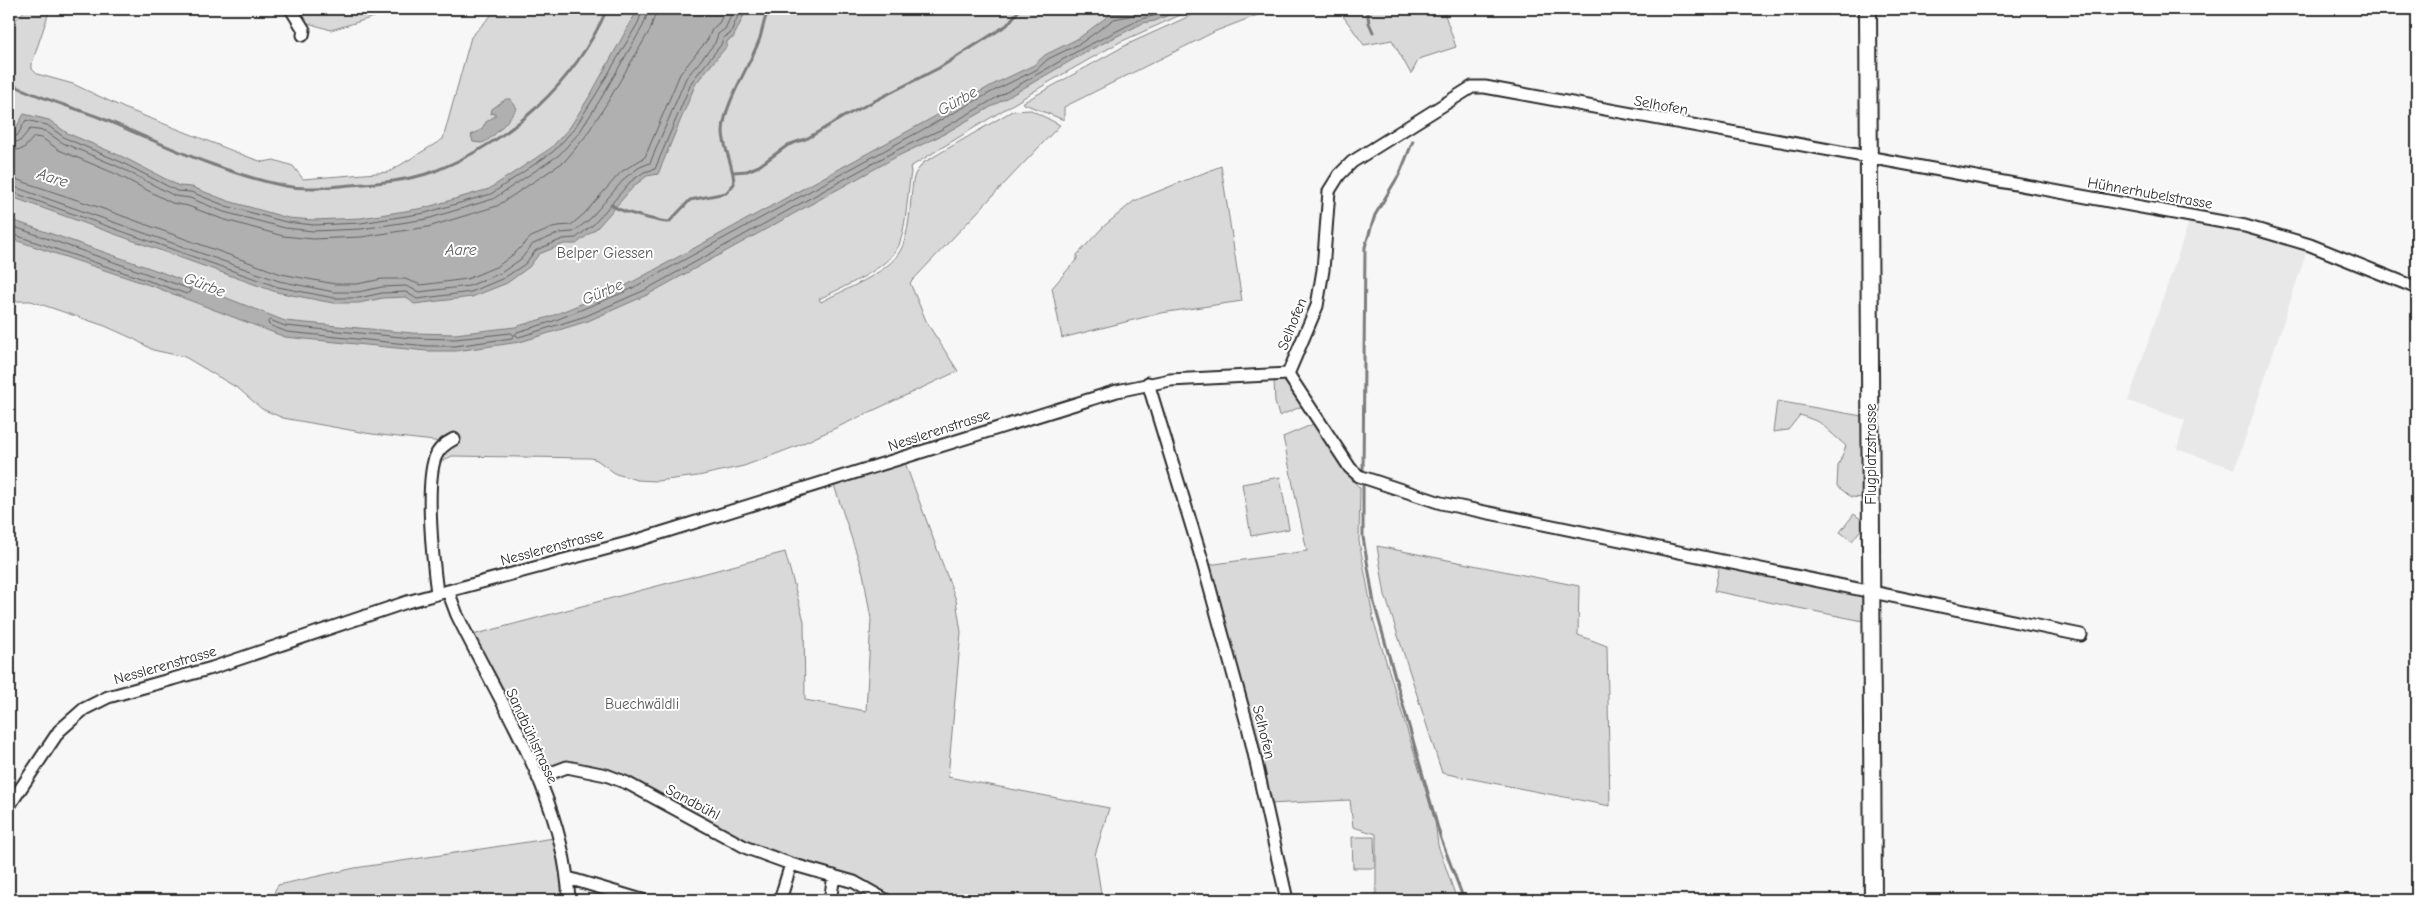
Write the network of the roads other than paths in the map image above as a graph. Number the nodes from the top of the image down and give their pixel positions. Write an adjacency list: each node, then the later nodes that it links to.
1 (291, 9): 3 (street)
2 (1868, 9): 4 (street, Flugplatzstrasse)
3 (303, 34)
4 (1869, 158): 5 (street, Hühnerhubelstrasse); 6 (street, Selhofen); 10 (street, Flugplatzstrasse)
5 (2417, 288)
6 (1288, 374): 7 (street, Selhofen); 10 (street)
7 (1148, 383): 9 (street, Nesslerenstrasse); 23 (street, Selhofen)
8 (454, 439): 9 (street, Sandbühlstrasse)
9 (442, 592): 12 (street, Sandbühlstrasse); 13 (street, Nesslerenstrasse)
10 (1872, 592): 11 (street); 24 (street, Flugplatzstrasse)
11 (2081, 635)
12 (538, 778): 14 (street, Sandbühl); 16 (street, Sandbühlstrasse)
13 (9, 806)
14 (791, 864): 15 (street, Sandbühl); 20 (street)
15 (834, 876): 17 (street, Sandbühl); 21 (street)
16 (568, 878): 18 (street, Sandbühlstrasse); 19 (street)
17 (873, 897): 22 (street, Sandbühl)
18 (569, 900)
19 (642, 900)
20 (780, 900)
21 (830, 900)
22 (886, 900)
23 (1286, 900)
24 (1873, 900)

